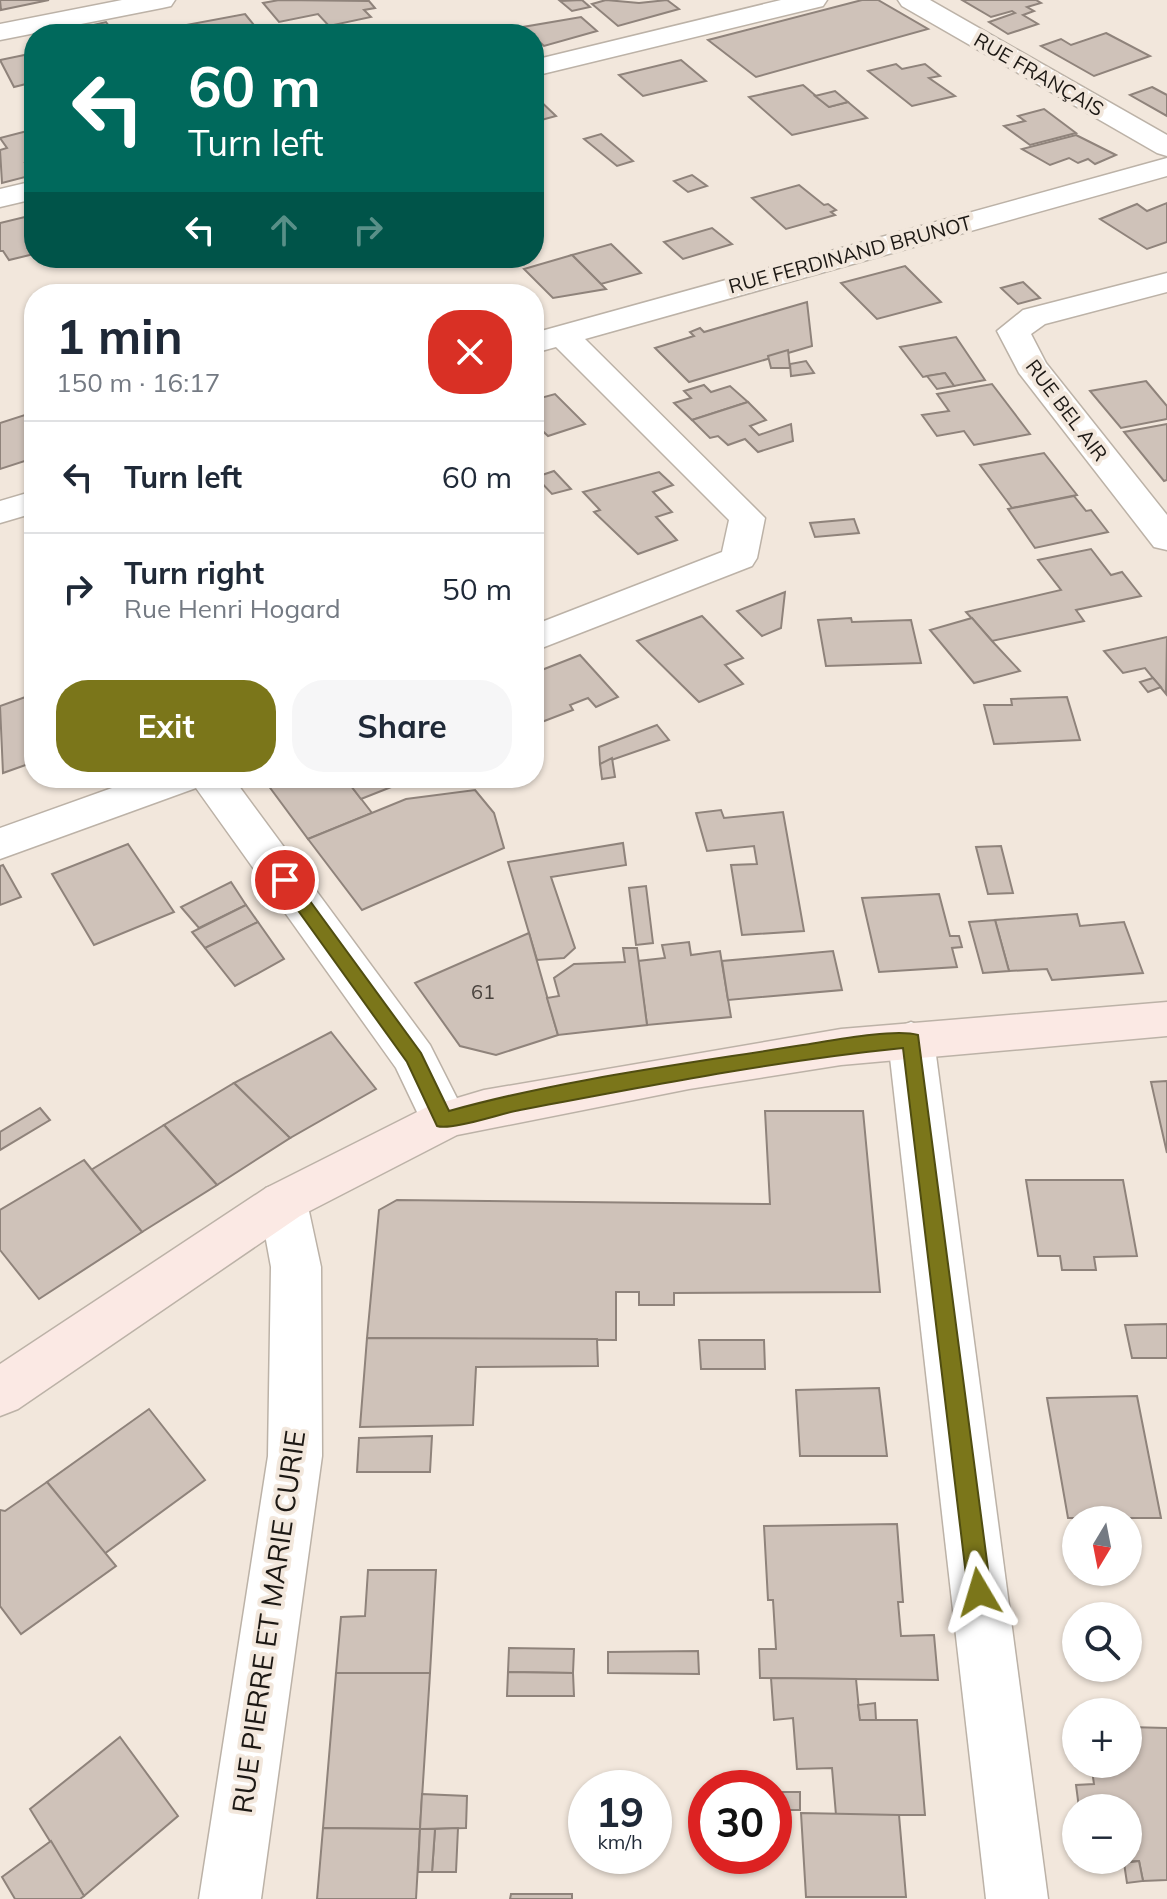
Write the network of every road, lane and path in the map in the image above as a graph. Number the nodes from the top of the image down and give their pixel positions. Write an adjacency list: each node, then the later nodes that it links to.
1 (162, 0): 4 (street)
2 (814, 0): 7 (street)
3 (911, 0): 8 (street, RUE FRANÇAIS)
4 (40, 24)
5 (24, 27): 6 (street)
6 (0, 32)
7 (544, 66)
8 (1167, 147)
9 (1167, 167): 13 (street, RUE FERDINAND BRUNOT)
10 (24, 192): 11 (street)
11 (0, 198)
12 (1167, 282): 14 (street, RUE BEL AIR)
13 (548, 338): 15 (street)
14 (1167, 539)
15 (544, 635)
16 (154, 788): 18 (street)
17 (218, 788): 21 (street)
18 (0, 844)
19 (1167, 1019): 20 (main road)
20 (911, 1040): 21 (main road); 25 (street)
21 (444, 1120): 22 (main road)
22 (283, 1202): 23 (main road); 24 (street, RUE PIERRE ET MARIE CURIE)
23 (0, 1393)
24 (227, 1896)
25 (1017, 1899)

